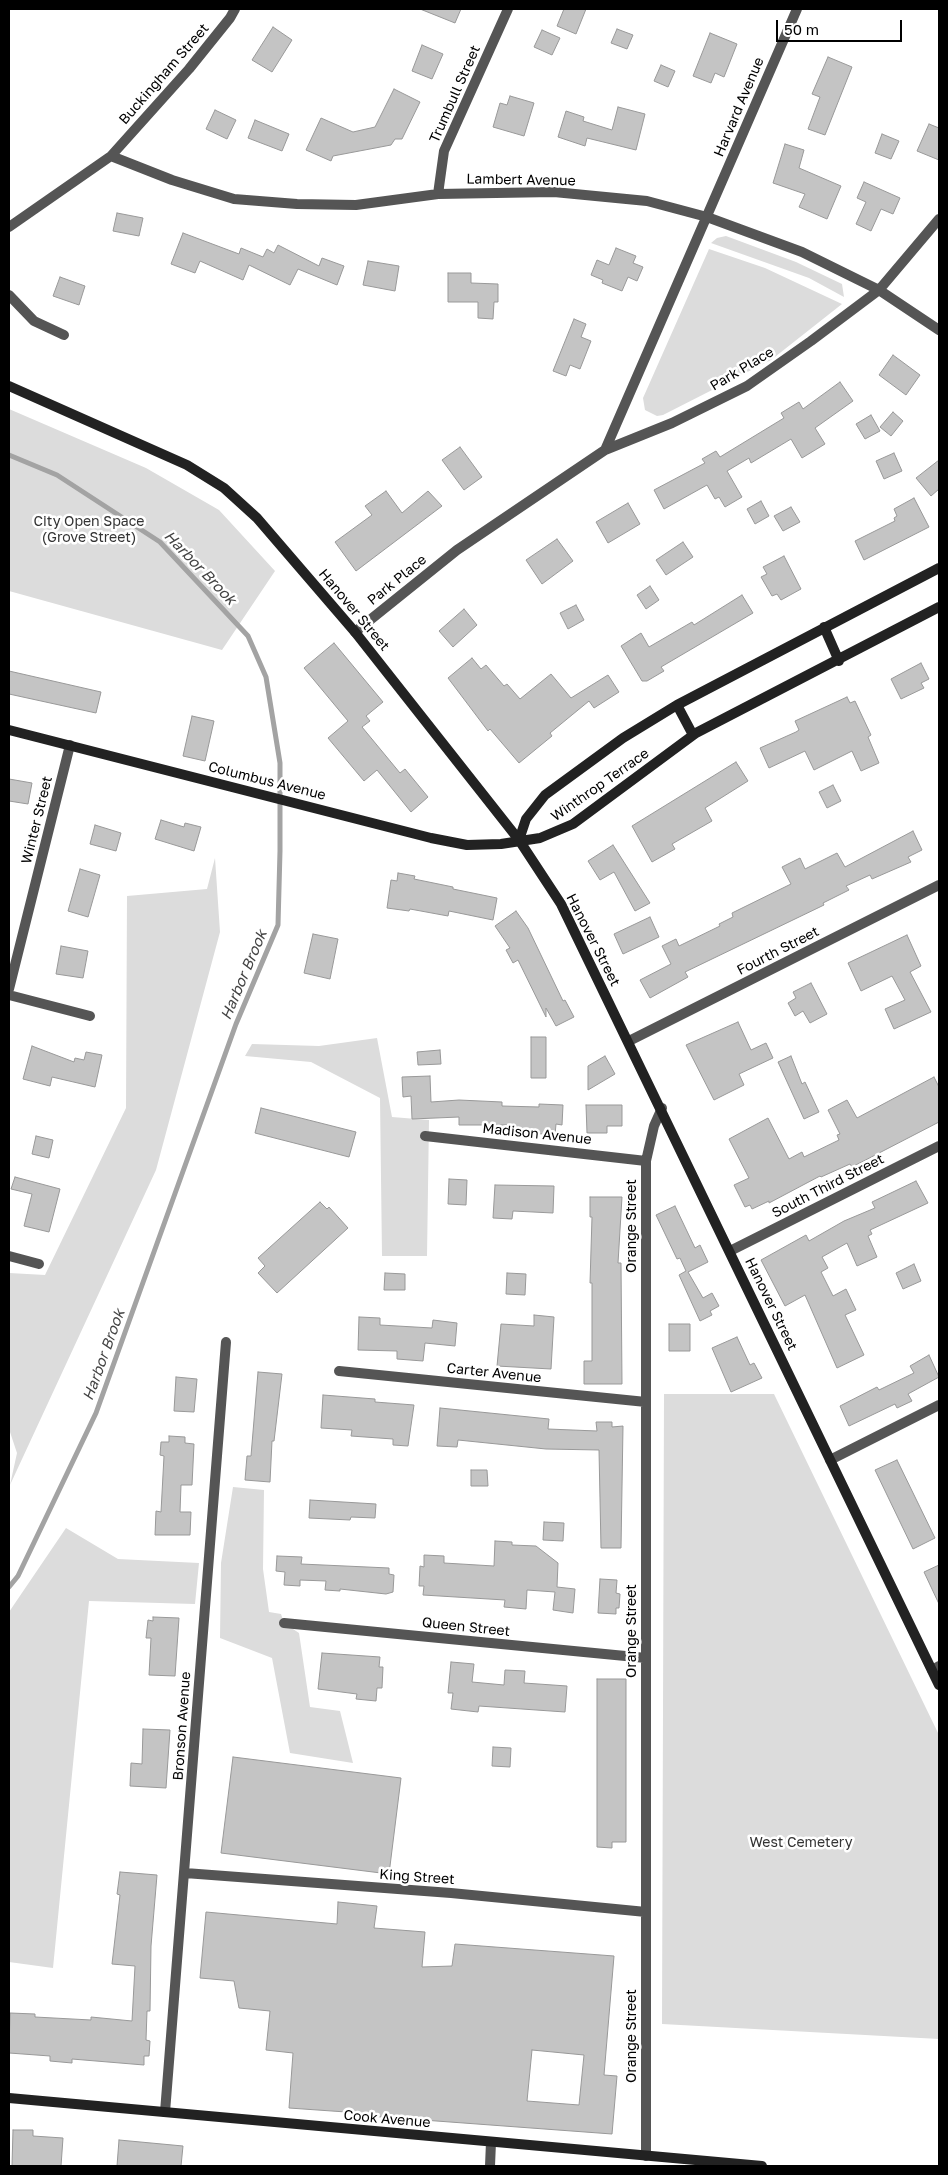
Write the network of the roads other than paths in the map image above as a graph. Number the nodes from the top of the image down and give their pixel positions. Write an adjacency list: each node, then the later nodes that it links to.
1 (235, 9): 4 (street, Buckingham Street)
2 (508, 9): 5 (street, Trumbull Street)
3 (797, 9): 6 (street, Harvard Avenue)
4 (111, 156): 5 (street, Lambert Avenue); 8 (street, Buckingham Street)
5 (438, 194): 6 (street, Lambert Avenue)
6 (707, 217): 9 (street, Lambert Avenue); 14 (street)
7 (939, 219): 9 (street, Park Place)
8 (9, 227)
9 (879, 290): 11 (street, Lambert Avenue); 14 (street, Park Place)
10 (9, 295): 12 (street)
11 (939, 330)
12 (64, 336)
13 (9, 386): 18 (main road, Hanover Street)
14 (605, 450): 18 (street, Park Place)
15 (939, 568): 17 (main road, Winthrop Terrace)
16 (939, 607): 19 (main road, Winthrop Terrace)
17 (824, 627): 19 (main road); 20 (main road, Winthrop Terrace)
18 (355, 632): 24 (main road, Hanover Street)
19 (839, 661): 22 (main road, Winthrop Terrace)
20 (677, 705): 22 (main road); 24 (main road, Winthrop Terrace)
21 (9, 730): 23 (main road, Columbus Avenue)
22 (692, 735): 24 (main road, Winthrop Terrace)
23 (70, 745): 24 (main road, Columbus Avenue); 26 (street, Winter Street)
24 (519, 840): 29 (main road, Hanover Street)
25 (939, 885): 29 (street, Fourth Street)
26 (9, 989)
27 (9, 995): 28 (street)
28 (90, 1016)
29 (629, 1041): 30 (main road, Hanover Street)
30 (662, 1108): 33 (street, Orange Street); 34 (main road, Hanover Street)
31 (425, 1136): 33 (street, Madison Avenue)
32 (939, 1146): 34 (street, South Third Street)
33 (646, 1160): 39 (street, Orange Street)
34 (730, 1250): 41 (main road, Hanover Street)
35 (9, 1256): 36 (street)
36 (39, 1264)
37 (226, 1342): 46 (street, Bronson Avenue)
38 (339, 1371): 39 (street, Carter Avenue)
39 (646, 1402): 43 (street, Orange Street)
40 (939, 1405): 41 (street)
41 (830, 1460): 44 (main road, Hanover Street)
42 (284, 1623): 43 (street, Queen Street)
43 (646, 1658): 47 (street, Orange Street)
44 (936, 1668): 45 (main road, Hanover Street)
45 (939, 1685)
46 (185, 1873): 47 (street, King Street); 49 (street, Bronson Avenue)
47 (646, 1912): 51 (street, Orange Street)
48 (9, 2098): 49 (main road, Cook Avenue)
49 (165, 2112): 50 (main road, Cook Avenue)
50 (491, 2142): 51 (main road, Cook Avenue); 52 (street)
51 (646, 2156): 53 (main road, Cook Avenue)
52 (490, 2166)
53 (762, 2166)

